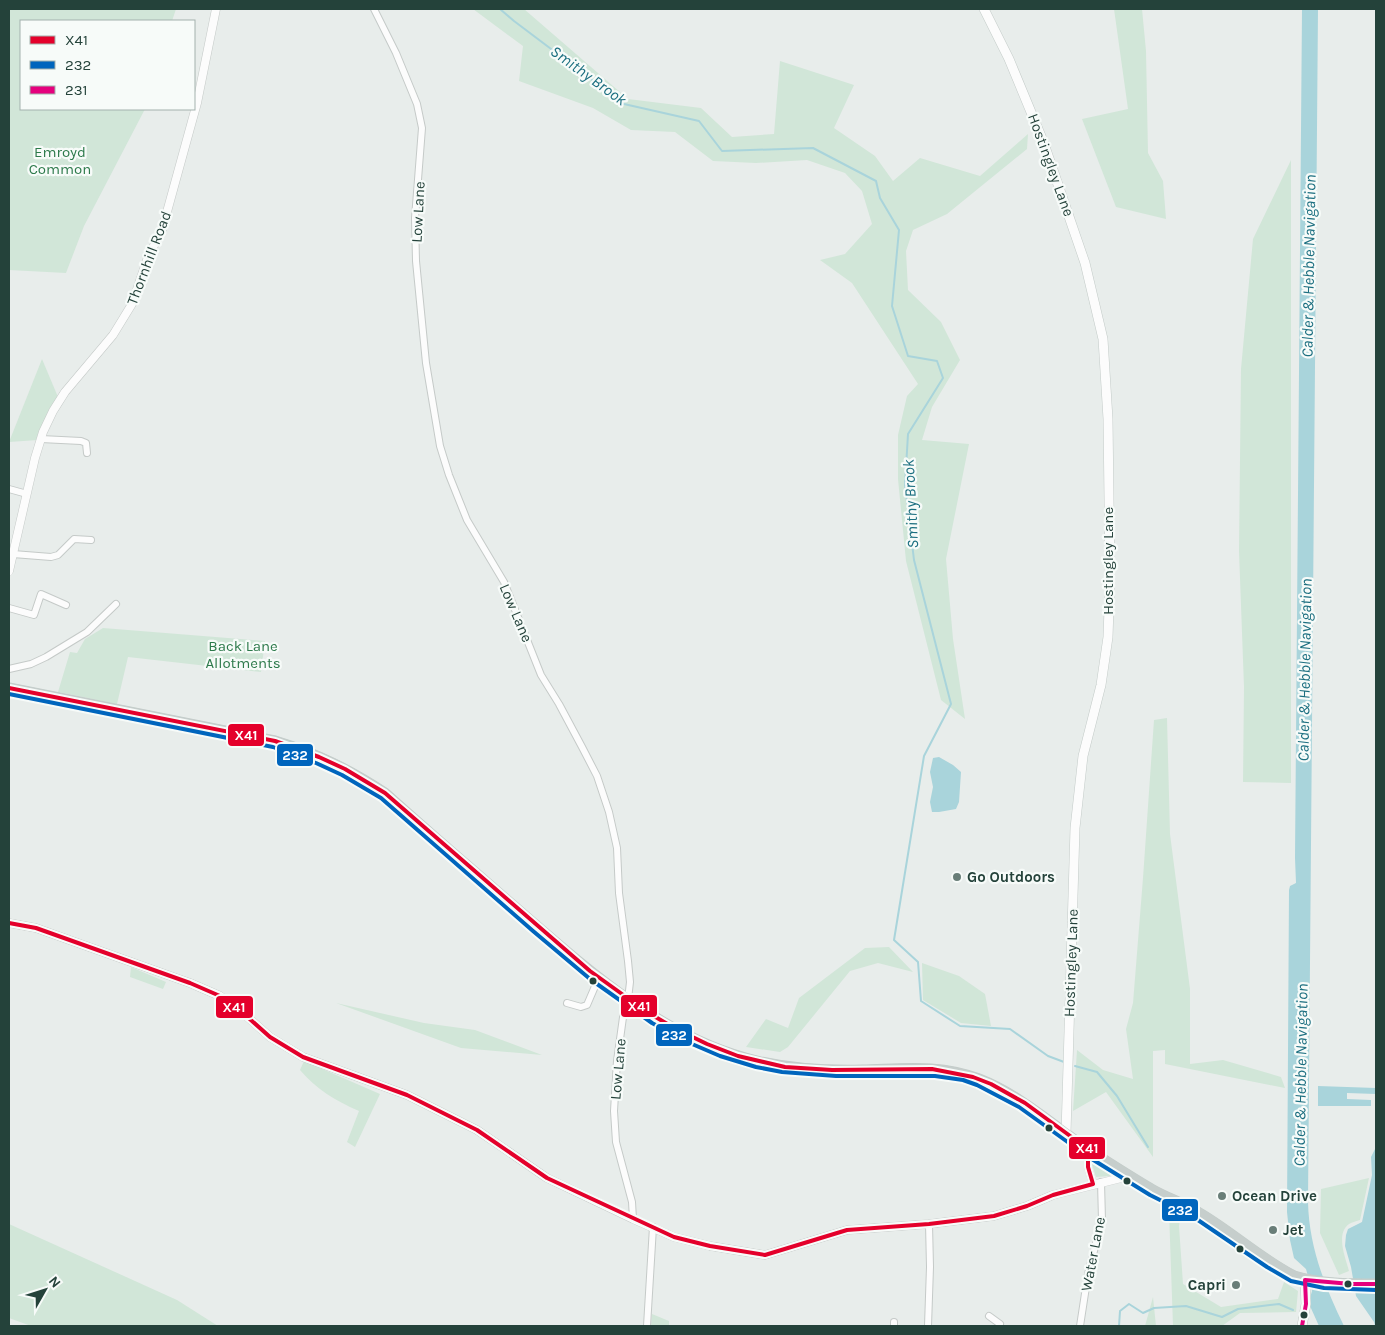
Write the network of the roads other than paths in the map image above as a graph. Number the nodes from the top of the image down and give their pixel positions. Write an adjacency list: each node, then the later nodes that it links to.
1 (216, 9): 4 (street, Thornhill Road)
2 (374, 9): 18 (street, Low Lane)
3 (984, 9): 20 (main road, Hostingley Lane)
4 (41, 439): 5 (street); 7 (street, Thornhill Road)
5 (86, 453)
6 (9, 489): 7 (street)
7 (27, 494): 9 (street, Thornhill Road)
8 (91, 540): 9 (street)
9 (12, 549): 10 (street, Thornhill Road)
10 (9, 571)
11 (116, 604): 14 (street)
12 (66, 605): 13 (street)
13 (9, 608)
14 (9, 669)
15 (9, 688): 17 (highway)
16 (9, 923): 25 (street)
17 (599, 977): 18 (highway); 19 (street)
18 (628, 998): 20 (highway); 25 (street, Low Lane)
19 (567, 1003)
20 (1066, 1133): 21 (highway)
21 (1088, 1149): 22 (highway); 24 (street)
22 (1128, 1176): 23 (street); 28 (highway)
23 (1101, 1182): 24 (street); 34 (street, Water Lane)
24 (1093, 1184): 26 (street)
25 (632, 1219): 27 (street)
26 (929, 1224): 27 (street); 33 (street)
27 (653, 1227): 32 (street)
28 (1305, 1280): 29 (highway); 35 (main road)
29 (1376, 1284)
30 (988, 1316): 31 (street)
31 (996, 1324)
32 (647, 1326)
33 (928, 1326)
34 (1080, 1326)
35 (1302, 1326)

